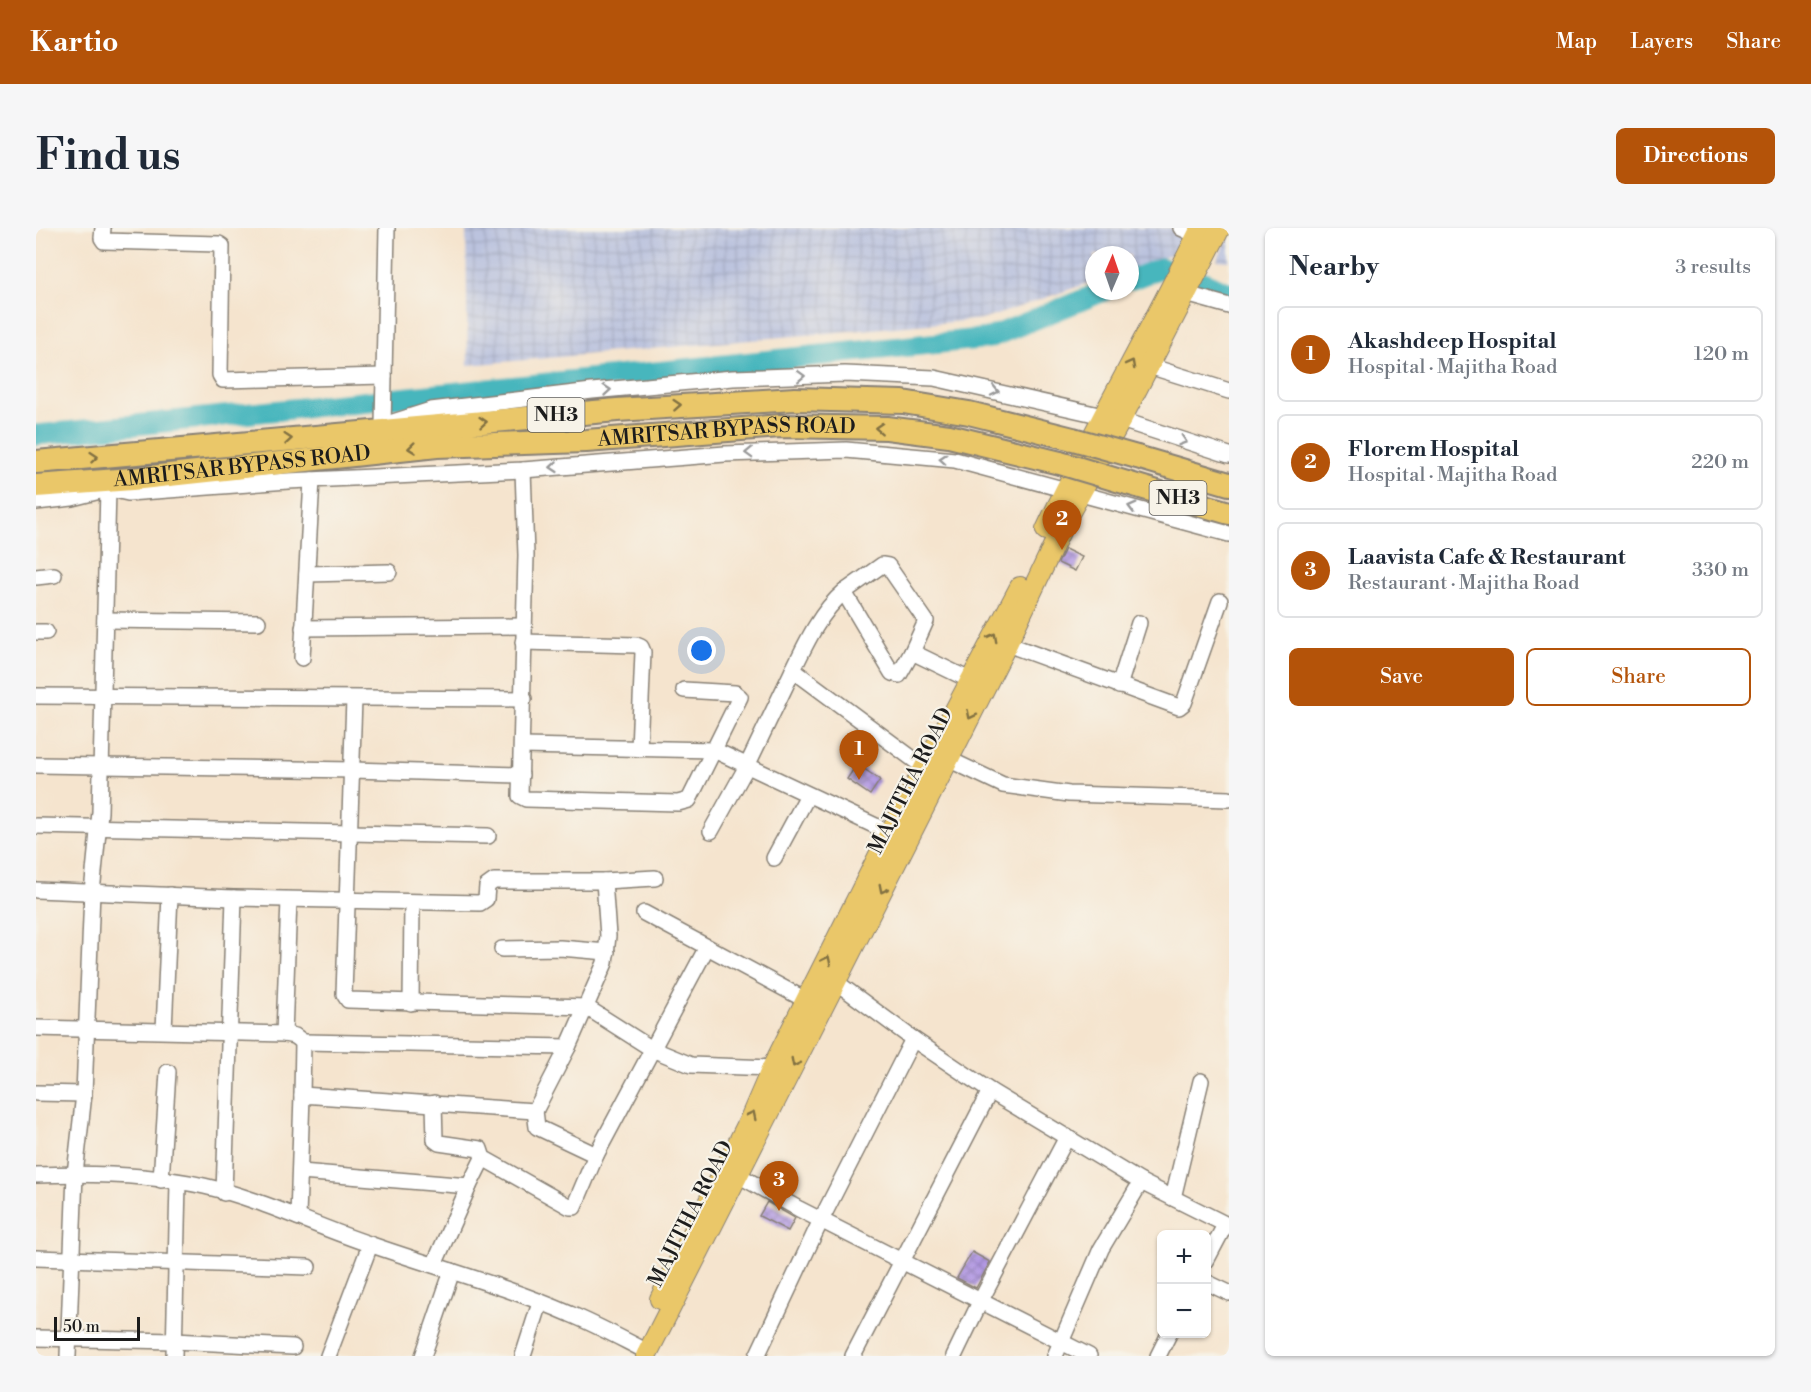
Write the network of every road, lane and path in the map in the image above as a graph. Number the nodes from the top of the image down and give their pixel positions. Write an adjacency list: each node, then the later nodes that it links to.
1 (103, 228): 3 (street)
2 (387, 228): 8 (street)
3 (179, 235): 8 (street)
4 (1200, 239): 5 (main road, MAJITHA ROAD)
5 (1183, 288): 6 (street); 7 (main road, MAJITHA ROAD); 10 (main road, MAJITHA ROAD, one-way to 5)
6 (1229, 306)
7 (1149, 366): 9 (street); 10 (main road, MAJITHA ROAD)
8 (383, 380): 11 (street)
9 (1229, 391)
10 (1113, 418): 11 (street, one-way to 10); 12 (street, one-way to 12); 20 (main road, MAJITHA ROAD)
11 (377, 422): 13 (highway, AMRITSAR BYPASS ROAD / NH3, one-way to 11); 17 (highway, AMRITSAR BYPASS ROAD / NH3, one-way to 17, bridge)
12 (1229, 455)
13 (36, 462)
14 (523, 470): 15 (street); 20 (street, one-way to 14); 34 (street)
15 (312, 480): 19 (street); 25 (street)
16 (79, 483): 18 (highway, AMRITSAR BYPASS ROAD / NH3); 19 (street); 22 (highway, AMRITSAR BYPASS ROAD / NH3, one-way to 16, bridge)
17 (1229, 484)
18 (36, 486)
19 (108, 489): 21 (street); 30 (street)
20 (1073, 491): 23 (street, one-way to 20); 35 (main road, MAJITHA ROAD); 39 (main road, MAJITHA ROAD, one-way to 20)
21 (36, 502)
22 (1229, 513)
23 (1229, 534)
24 (389, 572): 25 (street)
25 (307, 574): 33 (street)
26 (54, 575): 27 (street)
27 (36, 577)
28 (844, 592): 36 (street); 36 (street); 38 (street)
29 (1220, 601): 40 (street)
30 (105, 620): 31 (street); 43 (street)
31 (258, 622)
32 (1139, 623): 40 (street)
33 (303, 628): 34 (street); 37 (street)
34 (523, 634): 45 (street); 47 (street)
35 (1007, 644): 39 (main road, MAJITHA ROAD); 40 (street)
36 (912, 652): 39 (street)
37 (302, 658)
38 (793, 670): 52 (street); 54 (street)
39 (978, 684): 49 (main road, MAJITHA ROAD, one-way to 49); 54 (main road, MAJITHA ROAD)
40 (1119, 686)
41 (684, 690): 48 (street)
42 (36, 696): 43 (street)
43 (103, 697): 44 (street); 51 (street)
44 (354, 699): 45 (street); 53 (street)
45 (524, 699): 46 (street)
46 (522, 746): 47 (street); 55 (street)
47 (639, 749): 48 (street)
48 (714, 750): 52 (street); 55 (street)
49 (948, 759): 54 (main road, MAJITHA ROAD); 57 (street)
50 (36, 765): 51 (street)
51 (101, 766): 53 (street); 59 (street)
52 (747, 766): 56 (street); 60 (street)
53 (353, 770): 55 (street); 61 (street)
54 (932, 773): 63 (main road, MAJITHA ROAD)
55 (521, 775)
56 (808, 795): 63 (street); 64 (street)
57 (1229, 799)
58 (36, 826): 59 (street)
59 (97, 827): 61 (street); 68 (street)
60 (711, 831)
61 (350, 833): 62 (street); 72 (street)
62 (488, 836)
63 (899, 837): 78 (main road, MAJITHA ROAD, one-way to 78); 80 (main road, MAJITHA ROAD, one-way to 63)
64 (774, 858)
65 (655, 878): 66 (street)
66 (604, 881): 73 (street); 77 (street)
67 (36, 890): 68 (street)
68 (92, 892): 69 (street); 83 (street)
69 (170, 895): 70 (street); 84 (street)
70 (234, 898): 71 (street); 85 (street)
71 (289, 900): 72 (street); 86 (street)
72 (348, 900): 73 (street); 79 (street)
73 (412, 903): 79 (street)
74 (644, 913): 75 (street)
75 (707, 947): 80 (street); 90 (street)
76 (502, 949): 77 (street)
77 (607, 952): 81 (street)
78 (836, 982): 80 (main road, MAJITHA ROAD); 87 (street)
79 (411, 1004): 81 (street)
80 (814, 1005): 91 (main road, MAJITHA ROAD); 106 (main road, MAJITHA ROAD, one-way to 106)
81 (586, 1007): 89 (street); 90 (street)
82 (36, 1028): 83 (street)
83 (85, 1030): 84 (street); 96 (street)
84 (164, 1030): 85 (street)
85 (231, 1033): 86 (street); 111 (street)
86 (284, 1034): 88 (street)
87 (913, 1039): 94 (street); 114 (street)
88 (303, 1042): 89 (street); 97 (street)
89 (568, 1047): 99 (street)
90 (652, 1049): 91 (street); 101 (street)
91 (772, 1068): 135 (main road, MAJITHA ROAD, one-way to 91)
92 (168, 1072): 107 (street)
93 (1201, 1081): 112 (street)
94 (990, 1091): 100 (street); 120 (street)
95 (36, 1093): 96 (street)
96 (84, 1094): 104 (street)
97 (302, 1095): 98 (street); 103 (street)
98 (434, 1103): 99 (street); 102 (street)
99 (535, 1111): 101 (street)
100 (1067, 1137): 108 (street); 127 (street)
101 (596, 1155): 102 (street)
102 (483, 1158): 110 (street)
103 (301, 1172): 110 (street); 113 (street)
104 (75, 1174): 105 (street); 107 (street); 119 (street)
105 (36, 1175)
106 (738, 1175): 114 (street); 135 (main road, MAJITHA ROAD)
107 (161, 1180): 109 (street)
108 (1141, 1182): 112 (street); 134 (street)
109 (178, 1183): 111 (street); 121 (street)
110 (470, 1186): 122 (street)
111 (224, 1193): 113 (street)
112 (1173, 1198): 115 (street)
113 (298, 1217): 116 (street)
114 (821, 1220): 120 (street); 140 (street)
115 (1227, 1225): 117 (street)
116 (370, 1245): 122 (street); 137 (street)
117 (1211, 1252)
118 (36, 1258): 119 (street)
119 (71, 1258): 121 (street); 131 (street)
120 (902, 1261): 127 (street); 141 (street)
121 (176, 1262): 123 (street); 133 (street)
122 (434, 1265): 124 (street)
123 (308, 1267)
124 (452, 1271): 128 (street); 138 (street)
125 (1210, 1284): 126 (street)
126 (1229, 1293)
127 (981, 1300): 134 (street); 142 (street)
128 (540, 1303): 135 (street); 139 (street)
129 (36, 1338): 131 (street)
130 (1167, 1338): 144 (street)
131 (68, 1339): 133 (street); 136 (street)
132 (293, 1347): 133 (street)
133 (174, 1349)
134 (1059, 1349): 143 (street)
135 (641, 1352)
136 (68, 1356)
137 (328, 1356)
138 (423, 1356)
139 (523, 1356)
140 (757, 1356)
141 (853, 1356)
142 (954, 1356)
143 (1089, 1356)
144 (1158, 1356)

